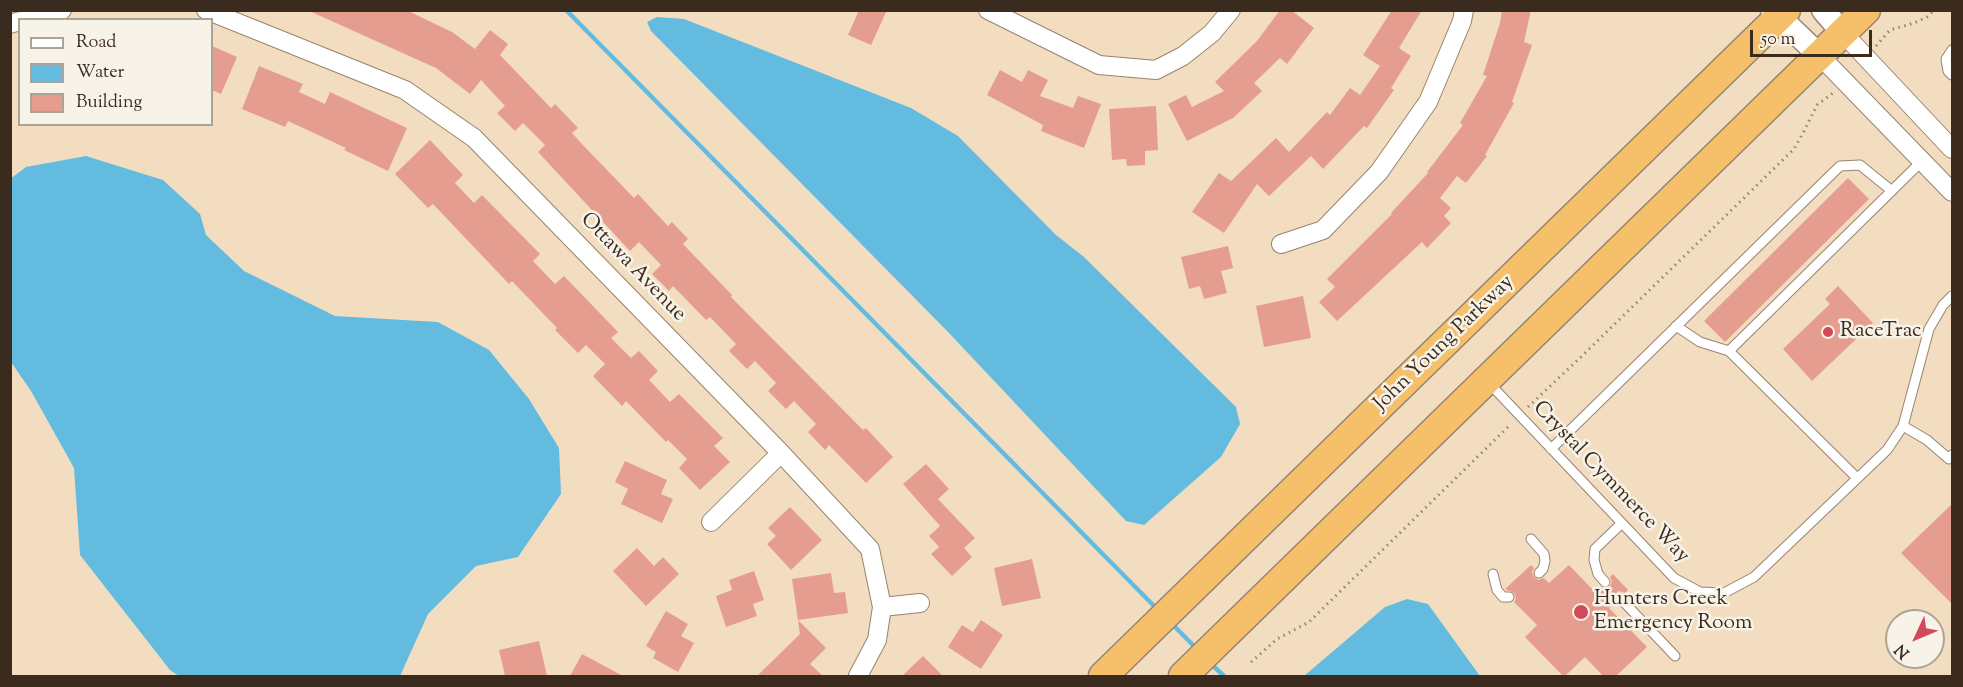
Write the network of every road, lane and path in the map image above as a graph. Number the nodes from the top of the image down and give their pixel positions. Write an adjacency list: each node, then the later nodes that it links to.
1 (62, 10): 10 (street)
2 (206, 10): 29 (street, Ottawa Avenue)
3 (988, 10): 4 (street)
4 (1231, 10)
5 (1464, 10): 21 (street)
6 (1823, 10): 11 (street)
7 (1866, 10): 11 (highway)
8 (1935, 10): 12 (path)
9 (1779, 13): 14 (street); 46 (highway, John Young Parkway)
10 (34, 18)
11 (1843, 33): 14 (highway); 17 (street)
12 (1874, 47)
13 (1953, 50): 15 (lane)
14 (1820, 56): 18 (street); 25 (highway)
15 (1953, 75)
16 (1833, 91): 26 (path)
17 (1953, 149)
18 (1922, 161): 19 (lane); 20 (street)
19 (1892, 190): 23 (lane); 24 (lane)
20 (1953, 192)
21 (1281, 244)
22 (1953, 296): 27 (lane, Crystal Cymmerce Way)
23 (1677, 326): 24 (lane); 28 (lane)
24 (1729, 351): 31 (lane)
25 (1487, 381): 26 (lane, Crystal Cymmerce Way); 44 (highway)
26 (1519, 416): 28 (lane, Crystal Cymmerce Way); 43 (path)
27 (1903, 426): 30 (lane); 31 (lane, Crystal Cymmerce Way)
28 (1551, 448): 33 (lane, Crystal Cymmerce Way)
29 (781, 453): 32 (street); 41 (street, Ottawa Avenue)
30 (1953, 455)
31 (1857, 478): 33 (lane, Crystal Cymmerce Way)
32 (711, 522)
33 (1622, 523): 37 (lane)
34 (1530, 539): 35 (lane)
35 (1539, 573)
36 (1493, 574): 38 (lane)
37 (1605, 582)
38 (1509, 597)
39 (1620, 598): 42 (lane)
40 (920, 603): 41 (street)
41 (882, 607): 45 (street, Ottawa Avenue)
42 (1676, 656)
43 (1251, 662)
44 (1186, 674)
45 (858, 676)
46 (1103, 676)

